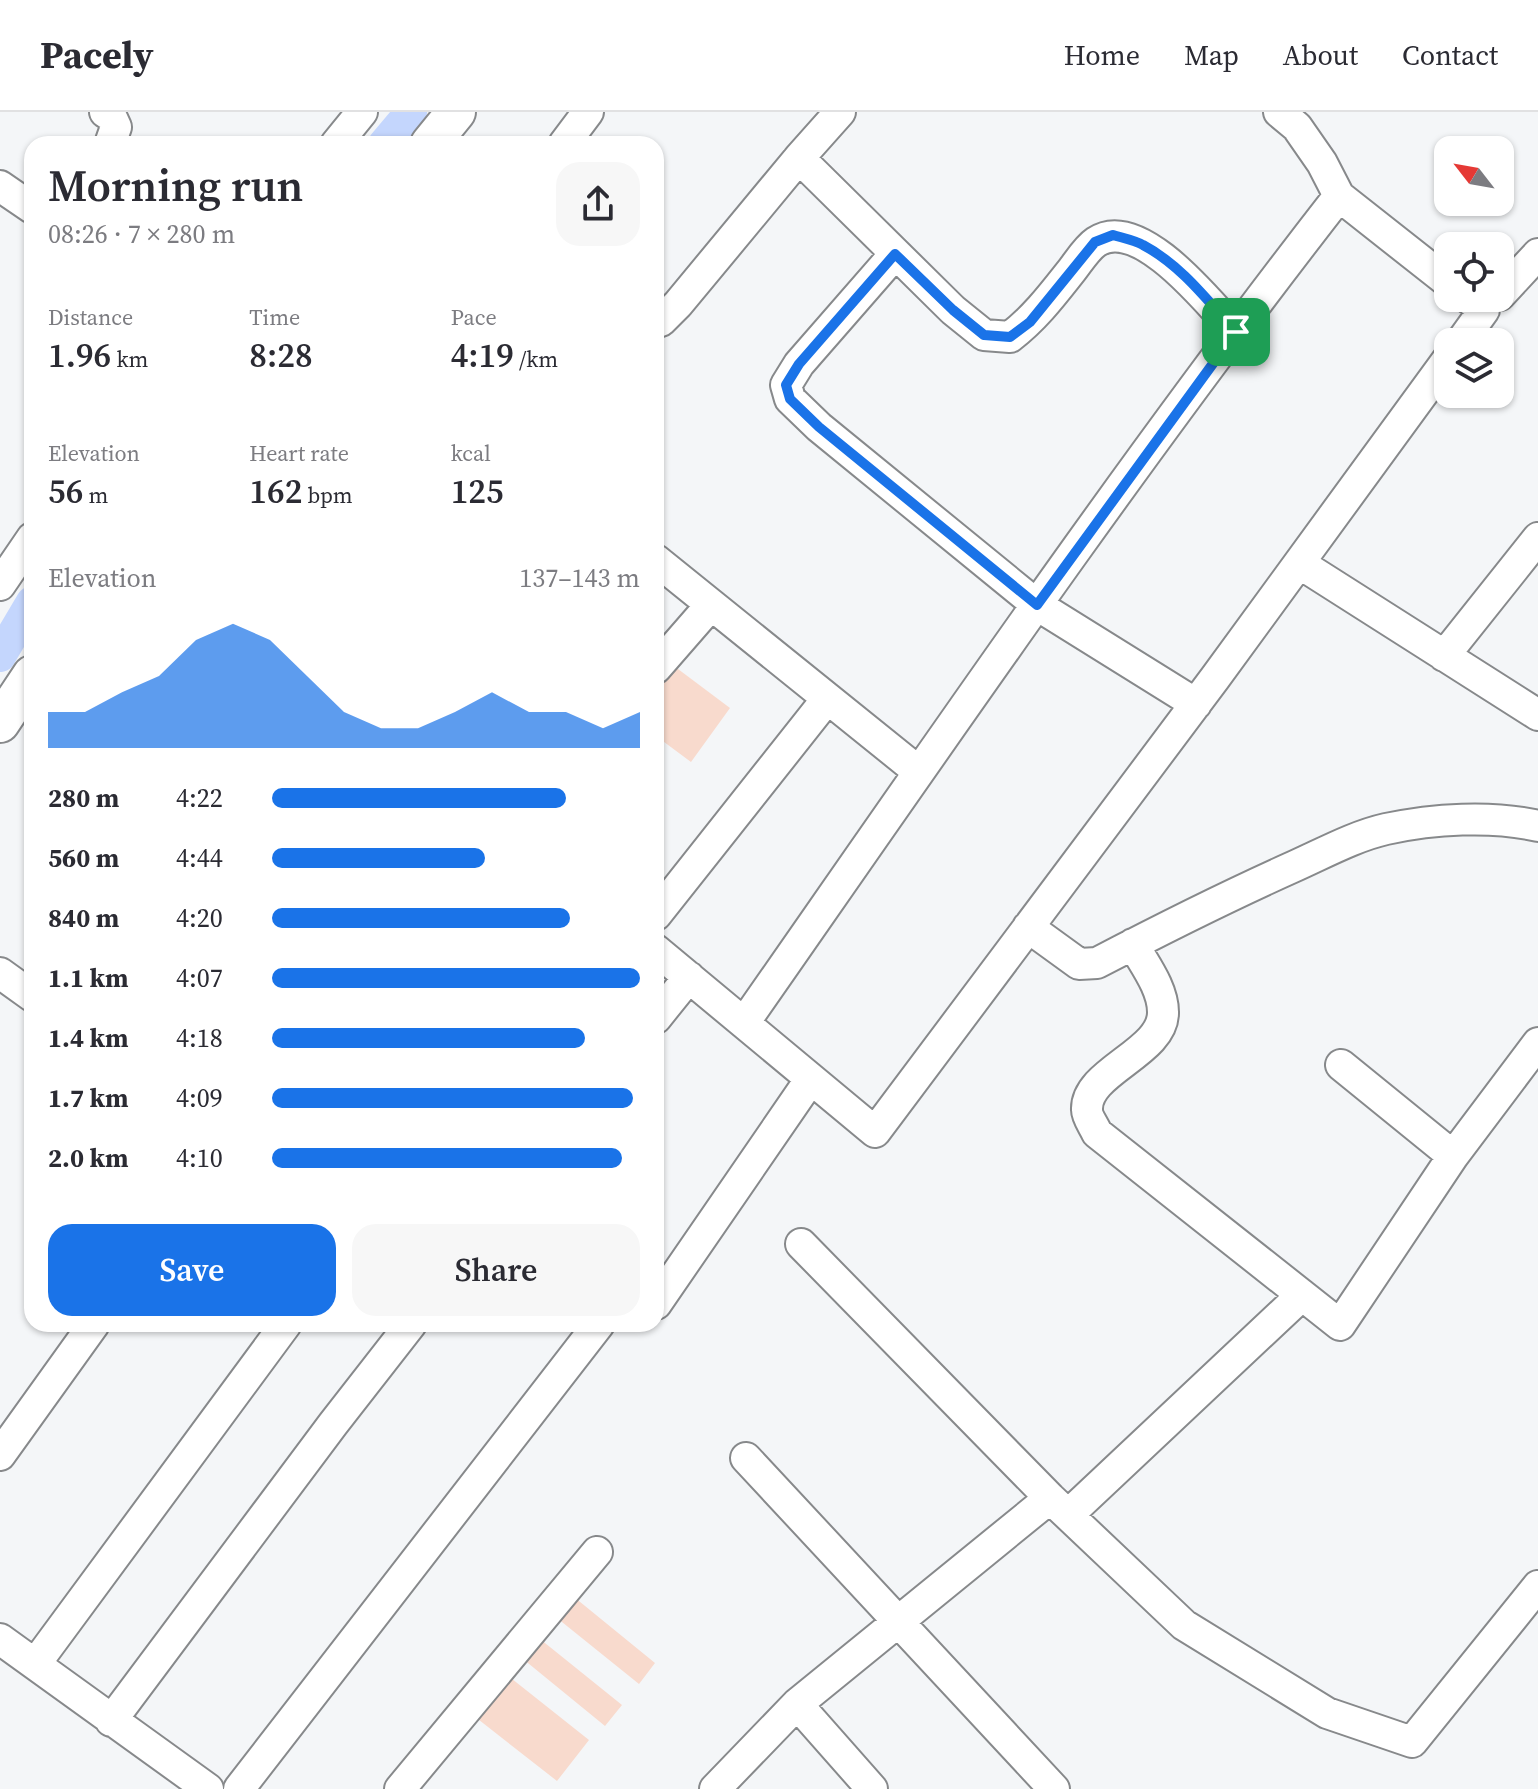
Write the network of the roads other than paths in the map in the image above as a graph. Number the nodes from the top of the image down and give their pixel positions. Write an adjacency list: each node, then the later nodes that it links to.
1 (105, 112): 7 (street)
2 (362, 112): 8 (street)
3 (456, 112): 9 (street)
4 (588, 112): 10 (street)
5 (840, 112): 11 (street)
6 (1279, 112): 13 (street)
7 (113, 136)
8 (342, 136)
9 (436, 136)
10 (570, 136)
11 (799, 158): 15 (street); 19 (street)
12 (0, 186): 14 (street)
13 (1339, 196): 17 (street); 20 (street)
14 (24, 202)
15 (895, 254): 20 (street); 27 (street)
16 (1538, 254): 18 (street)
17 (1434, 271)
18 (1514, 276)
19 (664, 318)
20 (1236, 332): 27 (street)
21 (1434, 378): 24 (street)
22 (1538, 538): 29 (street)
23 (24, 550): 26 (street)
24 (1299, 563): 29 (street); 33 (street)
25 (664, 567): 28 (street)
26 (0, 585)
27 (1037, 605): 33 (street); 36 (street)
28 (710, 606): 30 (street); 32 (street)
29 (1444, 656): 34 (street)
30 (664, 659)
31 (24, 687): 35 (street)
32 (827, 699): 36 (street); 38 (street)
33 (1196, 704): 39 (street)
34 (1538, 715)
35 (0, 723)
36 (919, 772): 46 (street)
37 (1535, 822): 40 (street)
38 (664, 905)
39 (1028, 927): 40 (street); 49 (street)
40 (1133, 944): 53 (street)
41 (664, 957): 43 (street)
42 (0, 973): 44 (street)
43 (689, 977): 45 (street); 46 (street)
44 (24, 990)
45 (664, 1008)
46 (744, 1023): 49 (street)
47 (1538, 1043): 50 (street)
48 (1341, 1065): 50 (street)
49 (810, 1080): 52 (street)
50 (1453, 1156): 53 (street)
51 (801, 1244): 60 (street)
52 (664, 1292)
53 (1302, 1295): 60 (street)
54 (88, 1332): 58 (street)
55 (280, 1332): 65 (street)
56 (405, 1332): 67 (street)
57 (593, 1332): 69 (street)
58 (0, 1455)
59 (746, 1458): 63 (street)
60 (1059, 1507): 62 (street); 63 (street)
61 (597, 1552): 70 (street)
62 (1538, 1586)
63 (900, 1621): 66 (street); 73 (street)
64 (0, 1639): 65 (street)
65 (36, 1663): 67 (street)
66 (797, 1704): 71 (street); 72 (street)
67 (111, 1721): 68 (street)
68 (208, 1789)
69 (239, 1789)
70 (400, 1789)
71 (715, 1789)
72 (872, 1789)
73 (1054, 1789)

